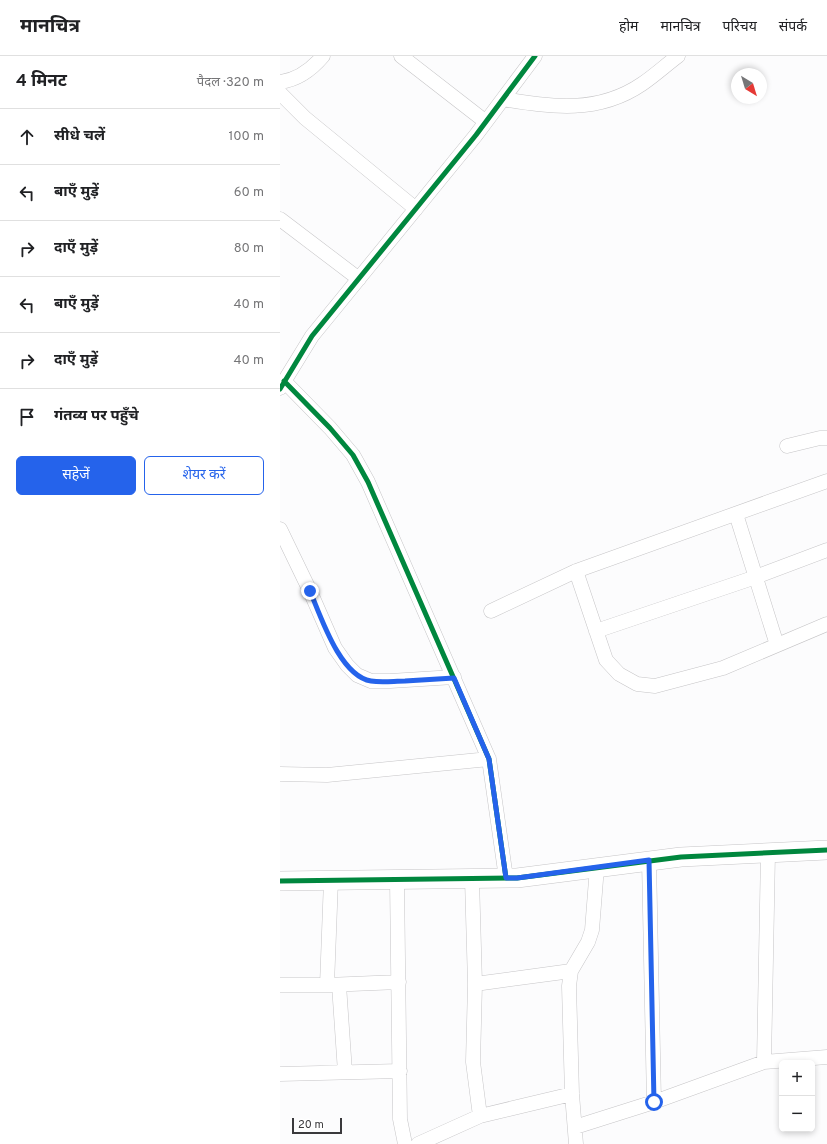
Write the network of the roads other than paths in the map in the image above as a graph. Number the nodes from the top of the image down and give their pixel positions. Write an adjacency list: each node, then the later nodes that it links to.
1 (323, 56): 5 (street)
2 (402, 56): 8 (street)
3 (535, 56): 7 (street)
4 (678, 56): 7 (street)
5 (280, 82)
6 (280, 93): 9 (street)
7 (503, 99): 8 (street)
8 (486, 122): 9 (street)
9 (416, 208): 11 (street)
10 (280, 219): 11 (street)
11 (359, 279): 12 (street)
12 (282, 385): 25 (street)
13 (827, 438): 14 (street)
14 (787, 446)
15 (827, 481): 16 (street)
16 (736, 514): 19 (street); 20 (street)
17 (280, 529): 25 (street)
18 (827, 550): 20 (street)
19 (576, 571): 21 (street); 23 (street)
20 (755, 577): 23 (street); 24 (street)
21 (491, 610)
22 (827, 624): 24 (street)
23 (596, 631): 24 (street)
24 (777, 645)
25 (454, 678): 26 (street)
26 (489, 759): 27 (street); 32 (street)
27 (280, 774)
28 (827, 850): 29 (street)
29 (768, 852): 30 (street); 43 (street)
30 (649, 860): 31 (street); 48 (street)
31 (597, 867): 32 (street); 37 (street)
32 (506, 878): 33 (street)
33 (472, 879): 35 (street); 39 (street)
34 (331, 880): 35 (street); 36 (street); 41 (street)
35 (397, 880): 38 (street)
36 (280, 881)
37 (571, 971): 39 (street); 47 (street)
38 (399, 982): 41 (street); 44 (street)
39 (475, 984): 49 (street)
40 (280, 985): 41 (street)
41 (333, 985): 45 (street)
42 (827, 1057): 43 (street)
43 (764, 1062): 48 (street)
44 (400, 1071): 45 (street); 52 (street)
45 (345, 1072): 46 (street)
46 (280, 1074)
47 (572, 1094): 49 (street); 50 (street)
48 (654, 1102): 50 (street)
49 (480, 1116): 51 (street)
50 (575, 1127): 53 (street)
51 (426, 1142)
52 (405, 1144)
53 (576, 1144)

